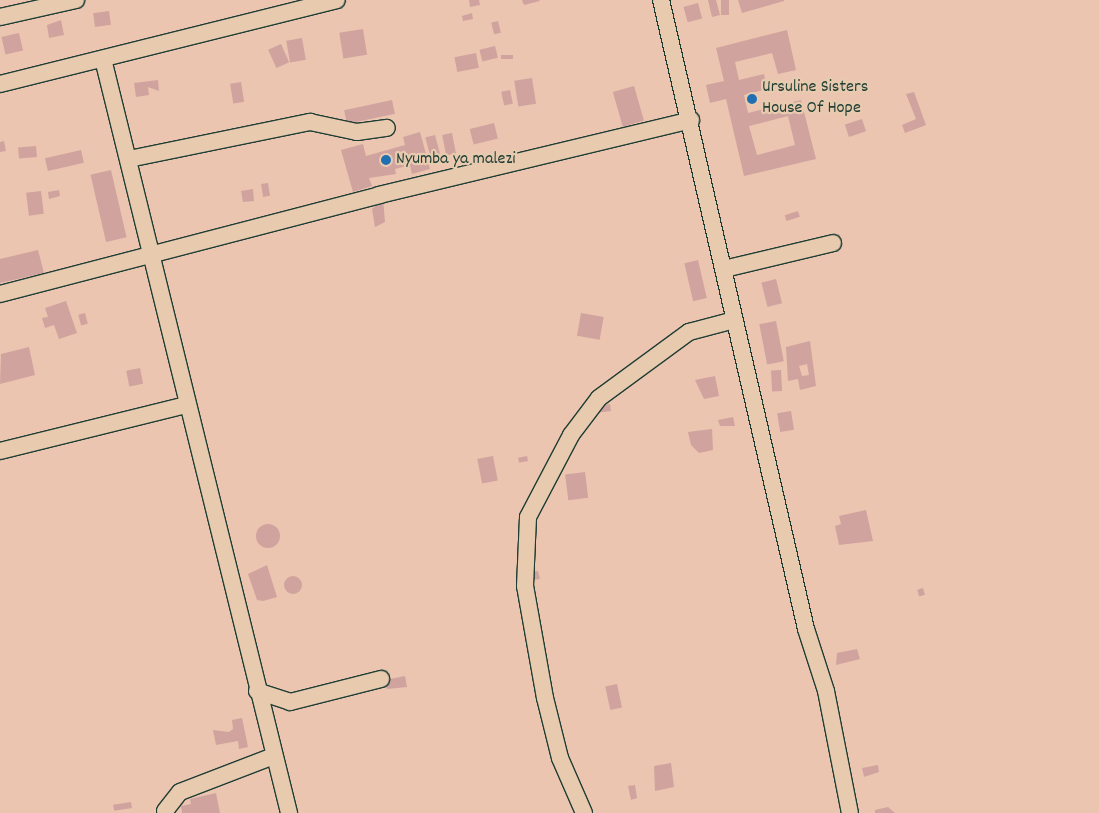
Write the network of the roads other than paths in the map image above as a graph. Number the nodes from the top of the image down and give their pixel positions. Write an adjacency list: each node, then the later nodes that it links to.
1 (76, 0): 4 (street)
2 (337, 0): 5 (street)
3 (661, 0): 7 (street)
4 (0, 17)
5 (103, 59): 6 (street); 9 (street)
6 (0, 84)
7 (691, 120): 11 (street); 12 (street)
8 (387, 128): 9 (street)
9 (129, 159): 11 (street)
10 (833, 243): 12 (street)
11 (150, 254): 13 (street); 15 (street)
12 (724, 269): 14 (street)
13 (0, 294)
14 (734, 320): 22 (street); 23 (street)
15 (186, 405): 16 (street); 18 (street)
16 (0, 451)
17 (381, 679): 18 (street)
18 (257, 690): 19 (street)
19 (274, 756): 20 (street); 21 (street)
20 (165, 811)
21 (289, 813)
22 (584, 813)
23 (850, 813)

